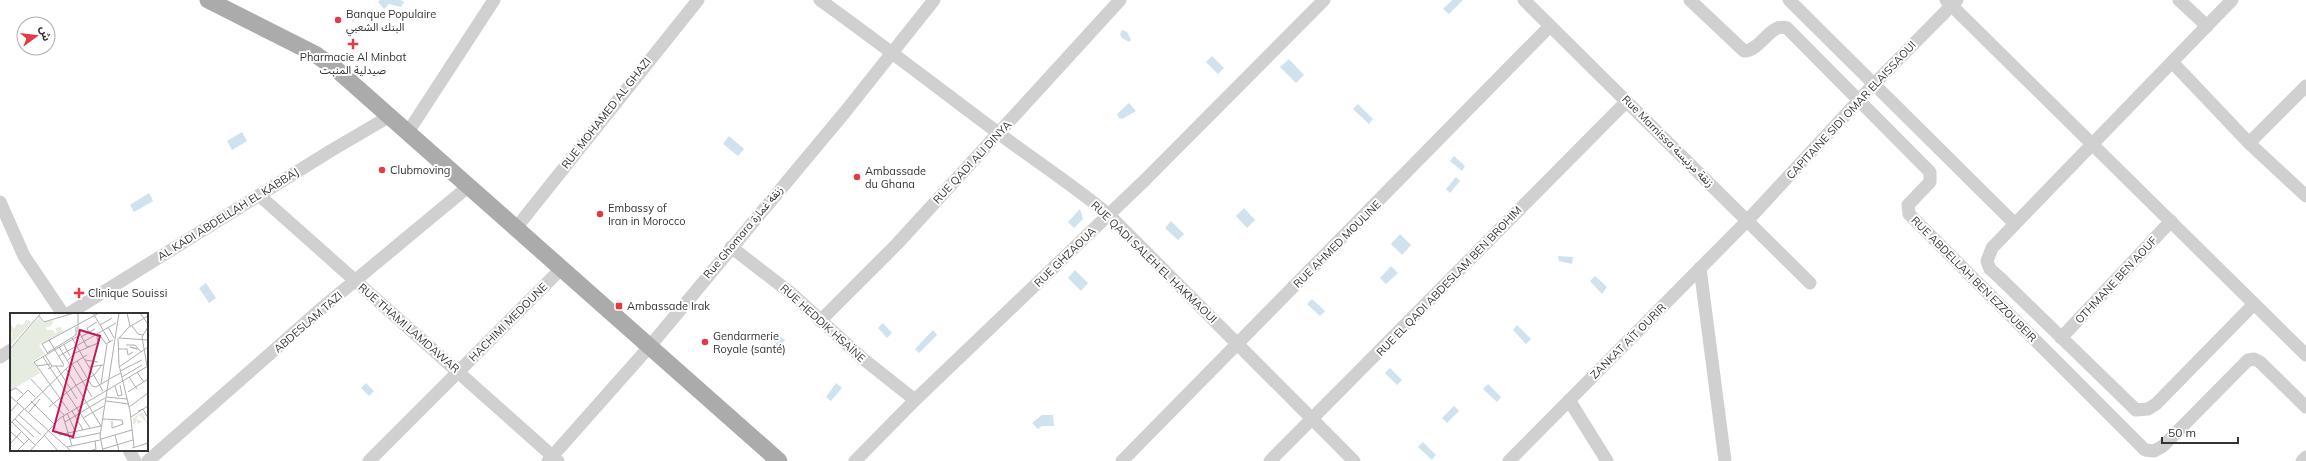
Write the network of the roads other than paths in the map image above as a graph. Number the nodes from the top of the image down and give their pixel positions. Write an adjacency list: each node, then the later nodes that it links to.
1 (208, 0): 22 (main road)
2 (494, 0): 23 (street)
3 (698, 0): 35 (street, RUE MOHAMED AL GHAZI)
4 (820, 0): 16 (street, RUE QADI SALEH EL HAKMAOUI)
5 (934, 0): 16 (street, Rue Ghomara زنقة غمارة)
6 (1120, 0): 24 (street, RUE QADI ALI DINYA)
7 (1324, 0): 31 (street, RUE GHZAOUA)
8 (1524, 0): 14 (street, Rue Marnissa زنقة مرنيسة)
9 (1690, 0): 21 (street, RUE ABDELLAH BEN EZZOUBEIR)
10 (1789, 0): 18 (street)
11 (2179, 0): 15 (street)
12 (2232, 0): 15 (street, RUE ABDELLAH BEN EZZOUBEIR)
13 (1952, 2): 18 (street, CAPITAINE SIDI OMAR ELAISSAOUI); 26 (street)
14 (1550, 26): 20 (street, Rue Marnissa زنقة مرنيسة); 46 (street, RUE AHMED MOULINE)
15 (2207, 26): 17 (street, RUE ABDELLAH BEN EZZOUBEIR)
16 (892, 51): 24 (street, RUE QADI SALEH EL HAKMAOUI); 36 (street, Rue Ghomara زنقة غمارة)
17 (2173, 63): 25 (street); 26 (street, RUE ABDELLAH BEN EZZOUBEIR)
18 (1874, 84): 21 (street, CAPITAINE SIDI OMAR ELAISSAOUI); 34 (street)
19 (2306, 86): 25 (street)
20 (1628, 101): 32 (street, Rue Marnissa زنقة مرنيسة); 55 (street, RUE EL QADI ABDESLAM BEN BROHIM)
21 (1858, 101): 32 (street, CAPITAINE SIDI OMAR ELAISSAOUI); 54 (street, RUE ABDELLAH BEN EZZOUBEIR)
22 (390, 116): 23 (main road); 29 (street, AL KADI ABDELLAH EL KABBAJ)
23 (408, 132): 27 (main road)
24 (998, 132): 31 (street, RUE QADI SALEH EL HAKMAOUI); 44 (street, RUE QADI ALI DINYA)
25 (2249, 143): 28 (street)
26 (2092, 145): 33 (street); 34 (street, RUE ABDELLAH BEN EZZOUBEIR)
27 (469, 186): 35 (main road); 39 (street, ABDESLAM TAZI)
28 (2306, 195)
29 (260, 196): 39 (street, RUE THAMI LAMDAWAR); 43 (street, AL KADI ABDELLAH EL KABBAJ)
30 (0, 202): 42 (street)
31 (1109, 215): 46 (street, RUE QADI SALEH EL HAKMAOUI); 52 (street, RUE GHZAOUA)
32 (1747, 220): 38 (street, ZANKAT AÏT OURIR); 40 (street, Rue Marnissa زنقة مرنيسة)
33 (2171, 221): 41 (street); 45 (street, OTHMANE BEN AOUF)
34 (2015, 224): 45 (street, RUE ABDELLAH BEN EZZOUBEIR)
35 (516, 228): 37 (main road)
36 (731, 247): 44 (street, RUE HEDDIK HSAÏNE); 47 (street, Rue Ghomara زنقة غمارة)
37 (562, 268): 47 (main road); 51 (street, HACHIMI MEDOUNE)
38 (1700, 268): 53 (street, ZANKAT AÏT OURIR); 69 (street)
39 (356, 281): 51 (street, RUE THAMI LAMDAWAR); 60 (street, ABDESLAM TAZI)
40 (1810, 283)
41 (2254, 304): 45 (street, RUE ABDELLAH BEN EZZOUBEIR); 49 (street)
42 (62, 313)
43 (70, 313)
44 (820, 321): 52 (street, RUE HEDDIK HSAÏNE)
45 (2061, 338)
46 (1237, 344): 55 (street, RUE QADI SALEH EL HAKMAOUI); 64 (street, RUE AHMED MOULINE)
47 (650, 346): 58 (street, Rue Ghomara زنقة غمارة); 62 (main road)
48 (10, 351): 50 (street)
49 (2306, 355)
50 (0, 357)
51 (459, 372): 58 (street, RUE THAMI LAMDAWAR); 61 (street, HACHIMI MEDOUNE)
52 (915, 400): 63 (street, RUE GHZAOUA)
53 (1569, 400): 67 (street, ZANKAT AÏT OURIR); 68 (street)
54 (2306, 407)
55 (1313, 420): 65 (street, RUE EL QADI ABDESLAM BEN BROHIM); 66 (street, RUE QADI SALEH EL HAKMAOUI)
56 (130, 451): 59 (street)
57 (2306, 457): 70 (street)
58 (553, 459)
59 (135, 461)
60 (148, 461)
61 (369, 461)
62 (779, 461)
63 (855, 461)
64 (1122, 461)
65 (1270, 461)
66 (1354, 461)
67 (1509, 461)
68 (1607, 461)
69 (1725, 461)
70 (2302, 461)

